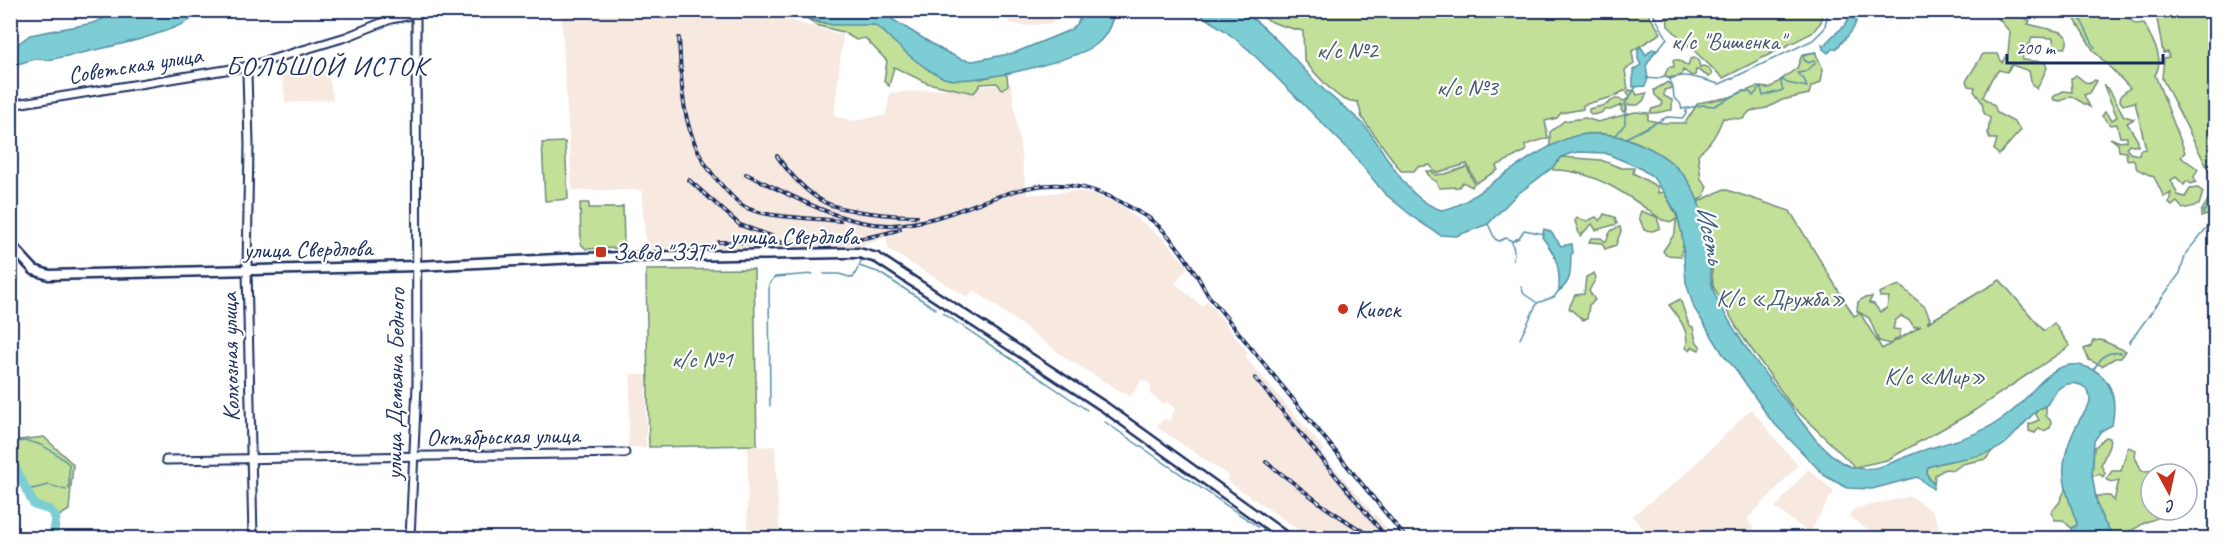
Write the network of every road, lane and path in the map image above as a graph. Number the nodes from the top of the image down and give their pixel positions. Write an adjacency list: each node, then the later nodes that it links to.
1 (438, 10): 2 (street, Советская улица)
2 (416, 15): 3 (street, Советская улица); 6 (street, улица Демьяна Бедного)
3 (250, 66): 4 (street, Советская улица); 7 (street, Колхозная улица)
4 (10, 105)
5 (10, 244): 7 (main road, улица Свердлова)
6 (417, 266): 7 (main road, улица Свердлова); 9 (street, улица Демьяна Бедного); 14 (main road, улица Свердлова)
7 (247, 270): 10 (street, Колхозная улица)
8 (625, 453): 9 (street, Октябрьская улица)
9 (414, 457): 10 (street, Октябрьская улица); 13 (street, улица Демьяна Бедного)
10 (252, 459): 11 (street, Октябрьская улица); 12 (street, Колхозная улица)
11 (166, 460)
12 (253, 538)
13 (410, 538)
14 (1287, 538)

